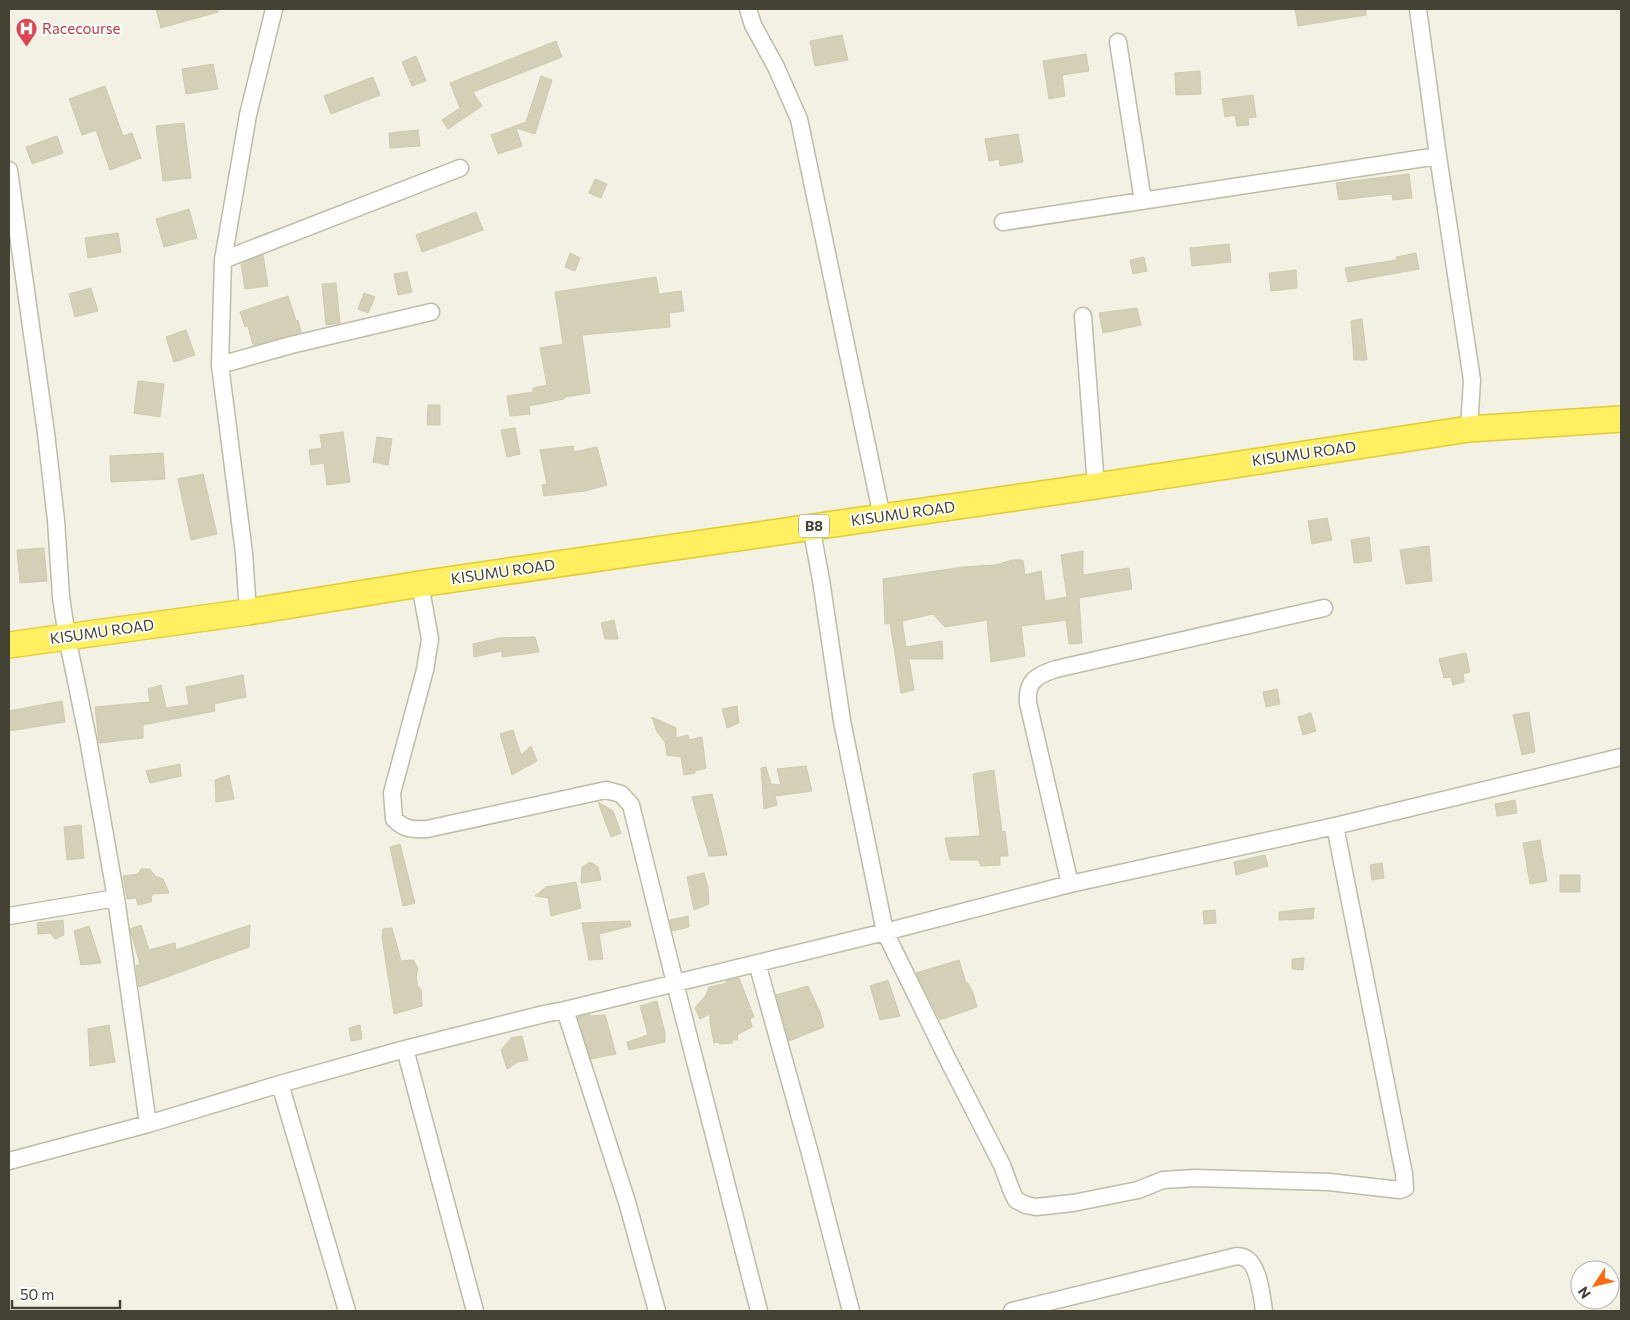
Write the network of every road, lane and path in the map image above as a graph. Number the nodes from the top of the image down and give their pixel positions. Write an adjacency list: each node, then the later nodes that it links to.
1 (274, 9): 10 (street)
2 (748, 9): 17 (street)
3 (1418, 9): 5 (street)
4 (1118, 42): 8 (street)
5 (1438, 156): 8 (street); 15 (street)
6 (460, 168): 10 (street)
7 (9, 170): 22 (street)
8 (1143, 201): 9 (street)
9 (1003, 222)
10 (223, 260): 13 (street)
11 (431, 312): 13 (street)
12 (1083, 316): 16 (street)
13 (220, 365): 21 (street)
14 (1621, 419): 15 (highway, KISUMU ROAD / B8)
15 (1469, 429): 16 (highway, KISUMU ROAD / B8)
16 (1096, 486): 17 (highway, KISUMU ROAD / B8)
17 (882, 517): 18 (highway, KISUMU ROAD / B8)
18 (811, 526): 19 (highway, KISUMU ROAD / B8); 29 (street)
19 (420, 584): 21 (highway, KISUMU ROAD / B8); 31 (street)
20 (1324, 608): 26 (street)
21 (248, 612): 22 (highway, KISUMU ROAD / B8)
22 (67, 637): 23 (highway, KISUMU ROAD / B8); 27 (street)
23 (9, 645)
24 (1621, 757): 25 (street)
25 (1335, 826): 26 (street); 29 (street)
26 (1070, 884): 29 (street)
27 (116, 898): 28 (street); 35 (street)
28 (9, 916)
29 (885, 932): 30 (street)
30 (757, 963): 31 (street); 41 (street)
31 (675, 983): 32 (street); 40 (street)
32 (565, 1010): 33 (street); 39 (street)
33 (405, 1049): 34 (street); 38 (street)
34 (280, 1084): 35 (street); 37 (street)
35 (148, 1124): 36 (street)
36 (9, 1162)
37 (347, 1311)
38 (475, 1311)
39 (657, 1311)
40 (759, 1311)
41 (851, 1311)
42 (1012, 1311): 43 (street)
43 (1264, 1311)

